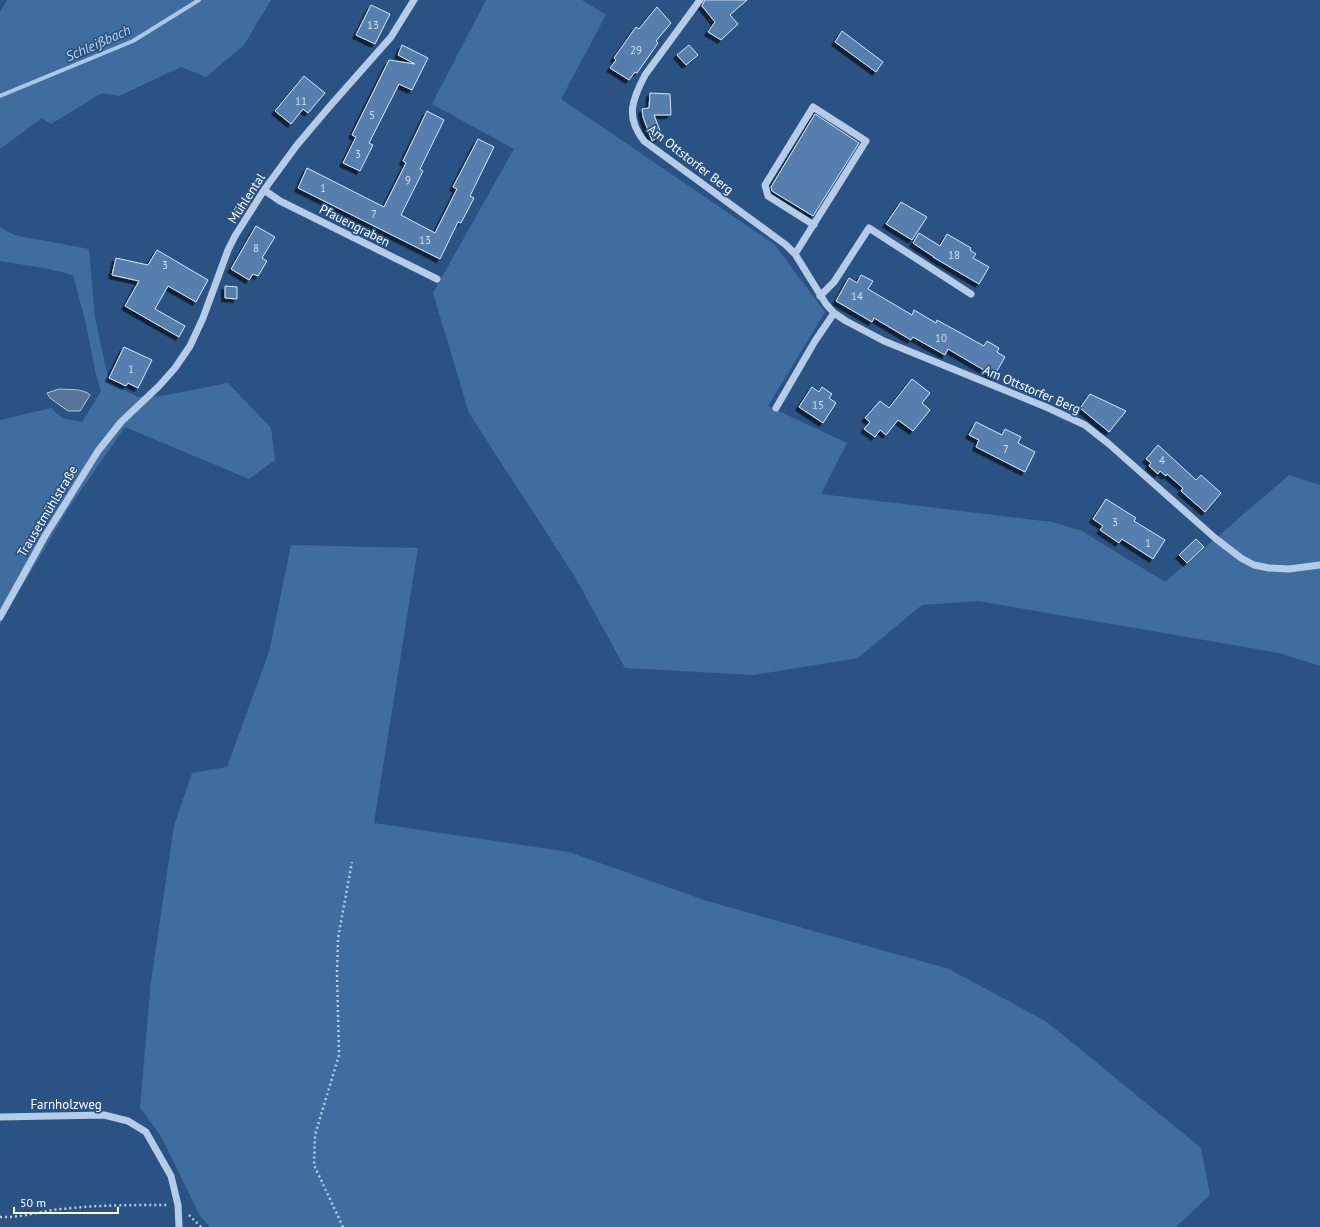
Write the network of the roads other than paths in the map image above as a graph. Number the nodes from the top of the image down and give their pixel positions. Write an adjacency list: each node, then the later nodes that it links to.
1 (414, 0): 3 (street, Mühlental)
2 (700, 0): 5 (street, Am Ottstorfer Berg)
3 (264, 190): 6 (street, Pfauengraben); 11 (street, Mühlental)
4 (814, 225): 4 (street); 5 (street)
5 (796, 254): 8 (street, Am Ottstorfer Berg)
6 (437, 279)
7 (971, 294): 8 (street)
8 (820, 296): 9 (street, Am Ottstorfer Berg)
9 (834, 313): 10 (street); 12 (street, Am Ottstorfer Berg)
10 (776, 408)
11 (121, 422): 13 (street, Trausetmühlstraße)
12 (1320, 565)
13 (0, 617)
14 (0, 1117): 15 (street, Farnholzweg)
15 (179, 1227)

